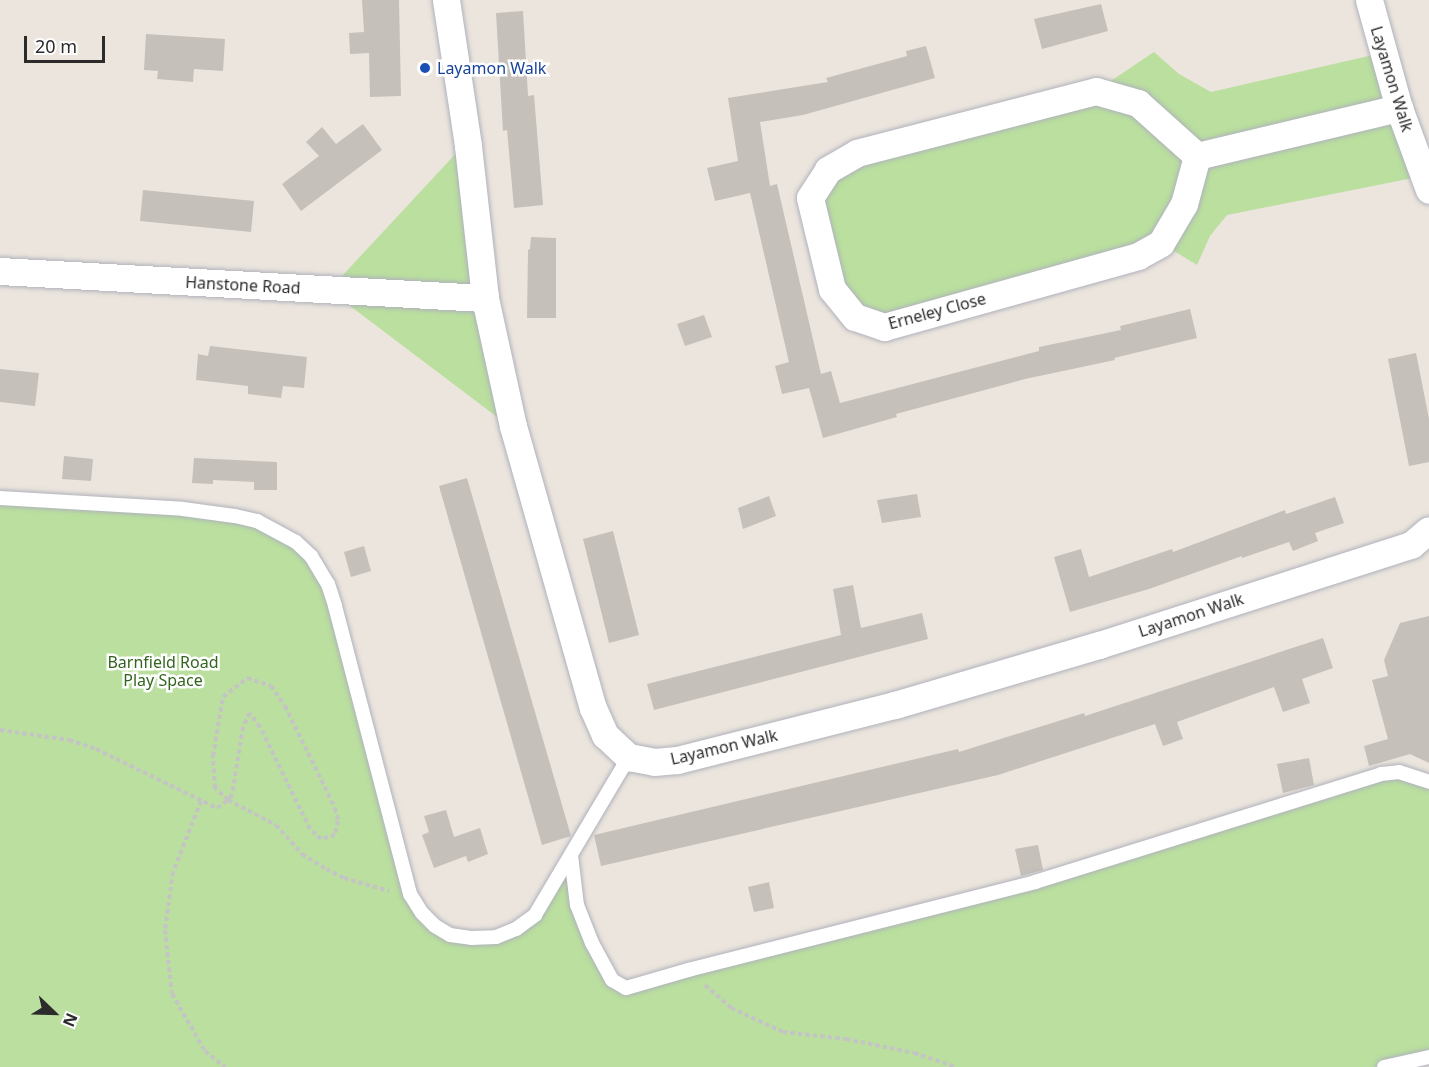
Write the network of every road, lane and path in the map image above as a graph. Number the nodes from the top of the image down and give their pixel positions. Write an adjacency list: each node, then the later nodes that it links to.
1 (446, 0): 7 (street)
2 (1369, 0): 3 (street, Layamon Walk)
3 (1399, 108): 4 (street); 5 (street, Layamon Walk)
4 (1197, 156): 4 (street, Erneley Close)
5 (1429, 190)
6 (0, 271): 7 (street, Hanstone Road)
7 (486, 298): 11 (street)
8 (0, 498): 16 (lane)
9 (1423, 538): 11 (street, Layamon Walk)
10 (0, 730): 14 (path)
11 (629, 757): 15 (lane)
12 (1429, 782): 17 (lane)
13 (228, 800): 13 (path); 14 (path); 16 (path)
14 (201, 801): 19 (path)
15 (571, 855): 16 (lane); 17 (lane)
16 (410, 894)
17 (688, 970): 20 (path)
18 (1429, 1057): 21 (lane)
19 (225, 1067)
20 (956, 1067)
21 (1384, 1067)

